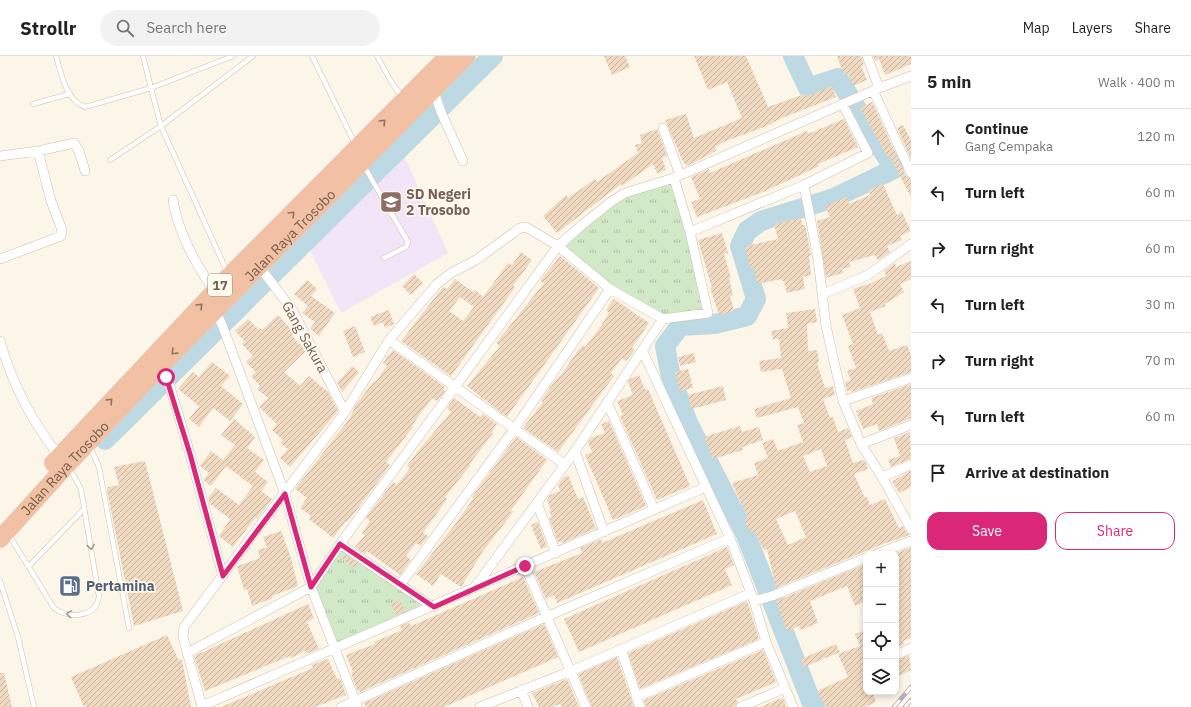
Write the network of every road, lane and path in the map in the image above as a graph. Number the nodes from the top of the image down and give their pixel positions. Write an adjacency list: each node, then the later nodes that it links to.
1 (56, 56): 14 (lane)
2 (143, 56): 11 (lane)
3 (233, 56): 11 (lane)
4 (252, 56): 18 (lane)
5 (312, 56): 23 (lane)
6 (377, 56): 15 (lane)
7 (448, 56): 12 (highway, Jalan Raya Trosobo / 17)
8 (468, 56): 12 (highway, Jalan Raya Trosobo / 17)
9 (867, 56): 13 (street)
10 (911, 76): 13 (street)
11 (151, 88): 14 (lane); 18 (lane)
12 (434, 88): 15 (highway, Jalan Raya Trosobo / 17); 23 (highway, Jalan Raya Trosobo / 17); 24 (street)
13 (876, 89): 17 (street); 26 (street)
14 (69, 94): 16 (lane)
15 (404, 101): 23 (highway, Jalan Raya Trosobo / 17, one-way to 15)
16 (33, 104)
17 (845, 104): 27 (street); 28 (street)
18 (161, 126): 22 (lane); 36 (lane)
19 (663, 128): 27 (street)
20 (38, 151): 21 (street); 25 (street); 34 (street)
21 (0, 156)
22 (110, 160)
23 (362, 160): 33 (lane); 35 (highway, Jalan Raya Trosobo / 17); 36 (highway, Jalan Raya Trosobo / 17, one-way to 23)
24 (464, 161)
25 (85, 172)
26 (911, 173)
27 (677, 176): 30 (street); 32 (street)
28 (805, 187): 30 (street); 39 (street)
29 (173, 200): 38 (street)
30 (690, 232): 41 (street)
31 (911, 244): 39 (street)
32 (558, 246): 37 (street); 42 (street); 47 (street)
33 (384, 258)
34 (0, 259)
35 (262, 269): 40 (highway, Jalan Raya Trosobo / 17); 50 (street, Gang Sakura)
36 (229, 276): 38 (highway, Jalan Raya Trosobo / 17)
37 (610, 289): 41 (street); 52 (street)
38 (214, 291): 53 (highway, Jalan Raya Trosobo / 17, one-way to 38)
39 (823, 294): 48 (street)
40 (217, 314): 45 (highway, Jalan Raya Trosobo / 17, one-way to 45); 61 (street)
41 (663, 319): 44 (street)
42 (389, 340): 47 (street); 50 (street)
43 (0, 341): 56 (street)
44 (643, 352): 49 (street); 60 (street)
45 (161, 369): 53 (highway, Jalan Raya Trosobo / 17); 76 (street)
46 (911, 378): 48 (street)
47 (457, 387): 52 (street); 70 (street)
48 (843, 401): 54 (street)
49 (607, 402): 55 (street); 64 (street)
50 (345, 412): 61 (street)
51 (911, 426): 54 (street)
52 (515, 428): 57 (street); 78 (street)
53 (87, 442): 56 (highway, Jalan Raya Trosobo / 17); 84 (lane)
54 (861, 444): 59 (street)
55 (574, 451): 57 (street); 66 (street)
56 (66, 464): 63 (lane); 67 (highway, Jalan Raya Trosobo / 17)
57 (564, 464): 62 (street)
58 (911, 465): 59 (street)
59 (882, 477): 65 (street)
60 (706, 487): 64 (street); 68 (street)
61 (285, 494): 76 (street); 79 (street)
62 (537, 503): 72 (street); 80 (street)
63 (84, 509): 74 (lane); 74 (lane, one-way to 74)
64 (654, 509): 66 (street)
65 (911, 529)
66 (604, 532): 72 (street)
67 (5, 533): 74 (lane)
68 (730, 538): 81 (street); 83 (street)
69 (911, 541): 71 (street)
70 (340, 544): 78 (street); 79 (street)
71 (885, 551)
72 (556, 553): 75 (street)
73 (863, 559): 81 (street)
74 (29, 566)
75 (525, 566): 80 (street); 83 (street)
76 (223, 576): 89 (street)
77 (0, 582): 96 (lane)
78 (400, 585): 82 (street)
79 (311, 587): 86 (street); 89 (street)
80 (474, 588): 82 (street)
81 (752, 597): 85 (street); 88 (street)
82 (434, 607): 86 (street)
83 (548, 616): 91 (street); 95 (street)
84 (129, 628)
85 (766, 642): 92 (street); 94 (street)
86 (335, 648): 95 (street); 97 (street)
87 (911, 648): 90 (street)
88 (621, 649): 91 (street); 94 (street)
89 (189, 652): 97 (street)
90 (899, 654)
91 (571, 671): 93 (street); 101 (street)
92 (785, 688): 103 (street); 104 (street)
93 (521, 690): 99 (street); 100 (street)
94 (636, 698): 102 (street)
95 (356, 704): 98 (street)
96 (34, 707)
97 (202, 707)
98 (341, 707)
99 (480, 707)
100 (528, 707)
101 (586, 707)
102 (640, 707)
103 (741, 707)
104 (793, 707)

